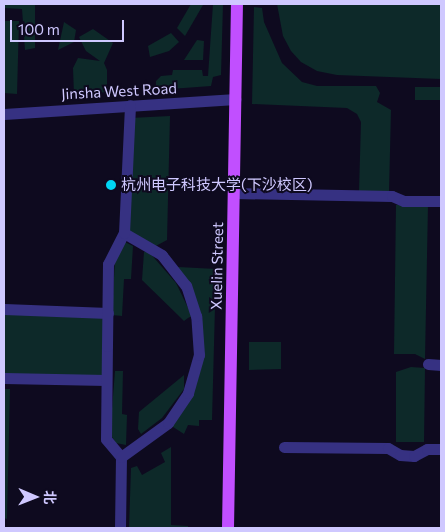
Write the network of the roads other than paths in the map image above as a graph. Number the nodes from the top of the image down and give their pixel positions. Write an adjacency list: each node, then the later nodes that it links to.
1 (237, 4): 2 (main road, Xuelin Street)
2 (236, 99): 3 (street, Jinsha West Road); 5 (main road, Xuelin Street)
3 (130, 105): 4 (street, Jinsha West Road); 7 (street)
4 (4, 114)
5 (235, 193): 6 (street); 18 (main road, Xuelin Street)
6 (441, 201)
7 (124, 234): 9 (street); 16 (street)
8 (4, 309): 9 (street)
9 (108, 313): 13 (street)
10 (428, 364): 11 (street)
11 (441, 365)
12 (4, 378): 13 (street)
13 (106, 380): 16 (street)
14 (284, 447): 15 (street)
15 (441, 449)
16 (121, 457): 17 (street)
17 (120, 528)
18 (228, 528)

